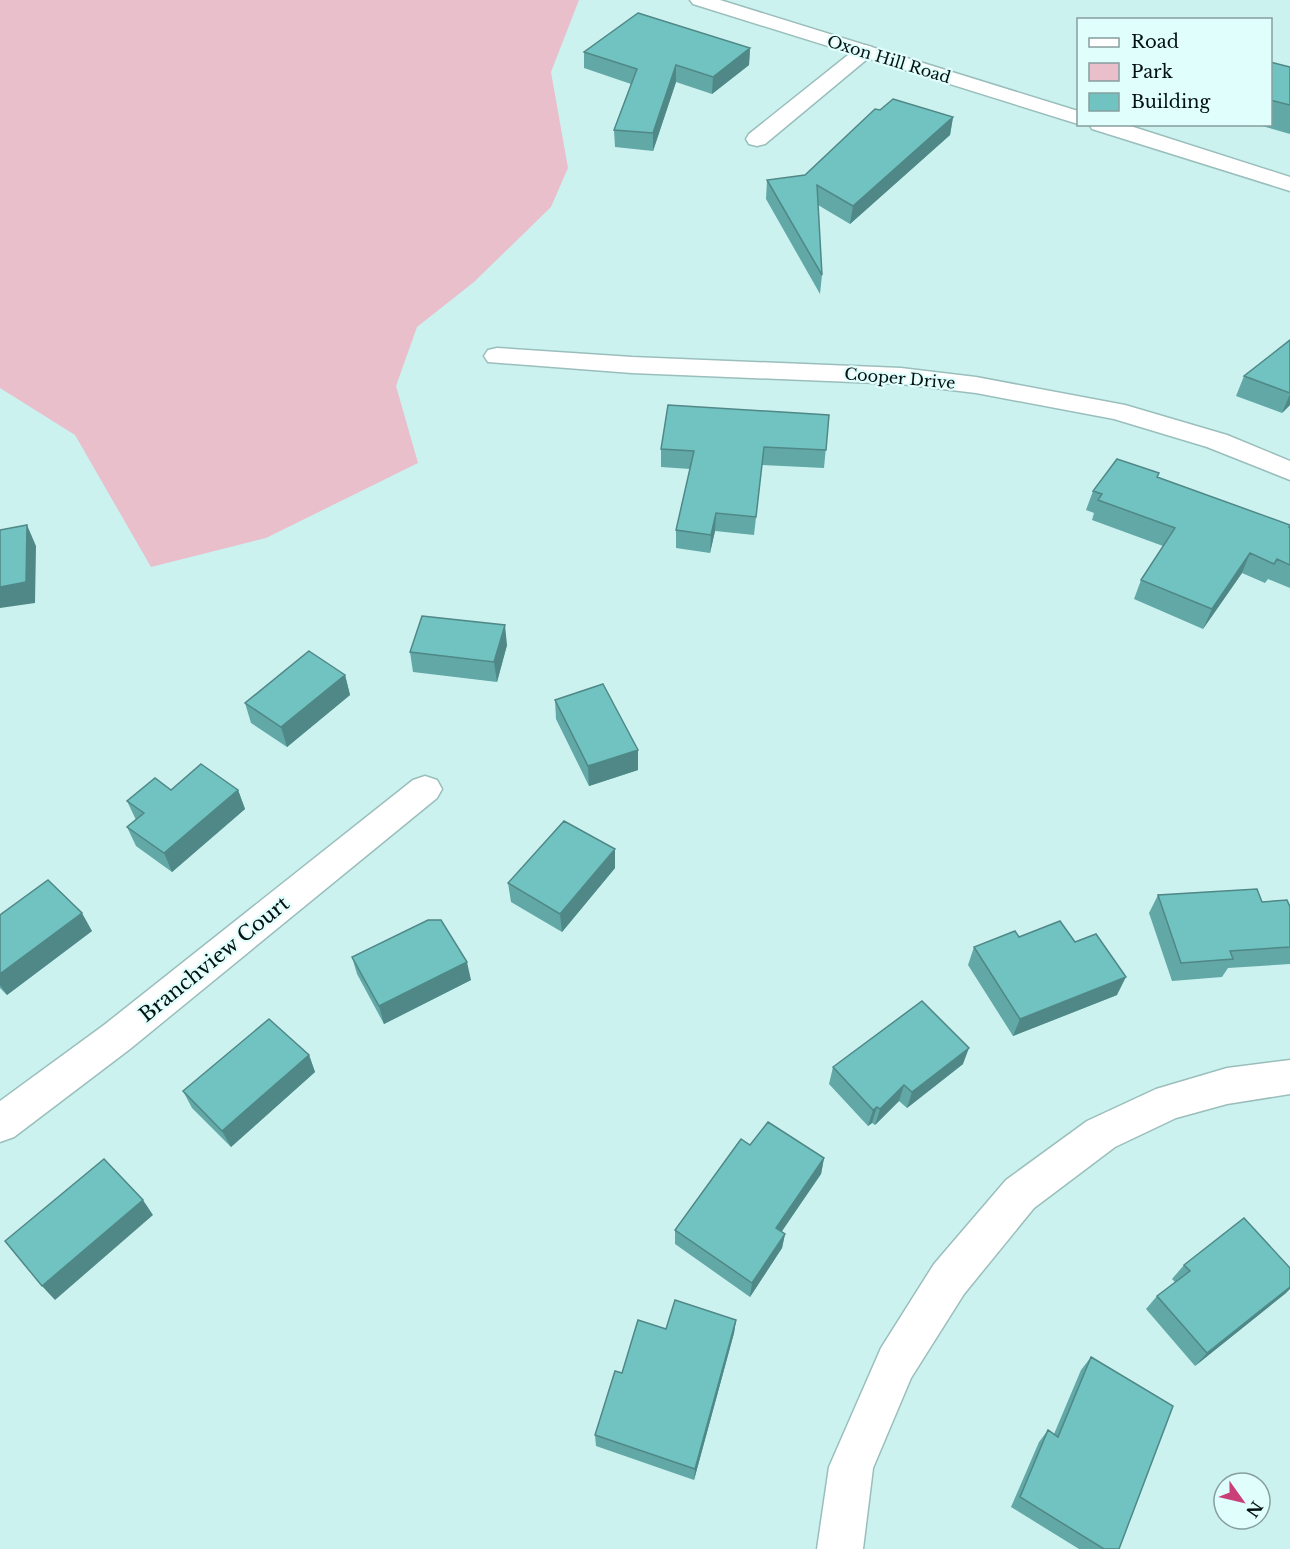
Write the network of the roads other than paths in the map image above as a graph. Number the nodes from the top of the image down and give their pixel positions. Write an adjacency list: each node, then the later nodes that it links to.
1 (700, 0): 2 (street, Oxon Hill Road)
2 (865, 51): 3 (street, Oxon Hill Road); 5 (street)
3 (1077, 118)
4 (1106, 126): 6 (street)
5 (757, 139)
6 (1290, 184)
7 (497, 356): 8 (street, Cooper Drive)
8 (1290, 471)
9 (425, 789): 11 (street, Branchview Court)
10 (1290, 1077): 12 (street)
11 (0, 1124)
12 (840, 1549)

